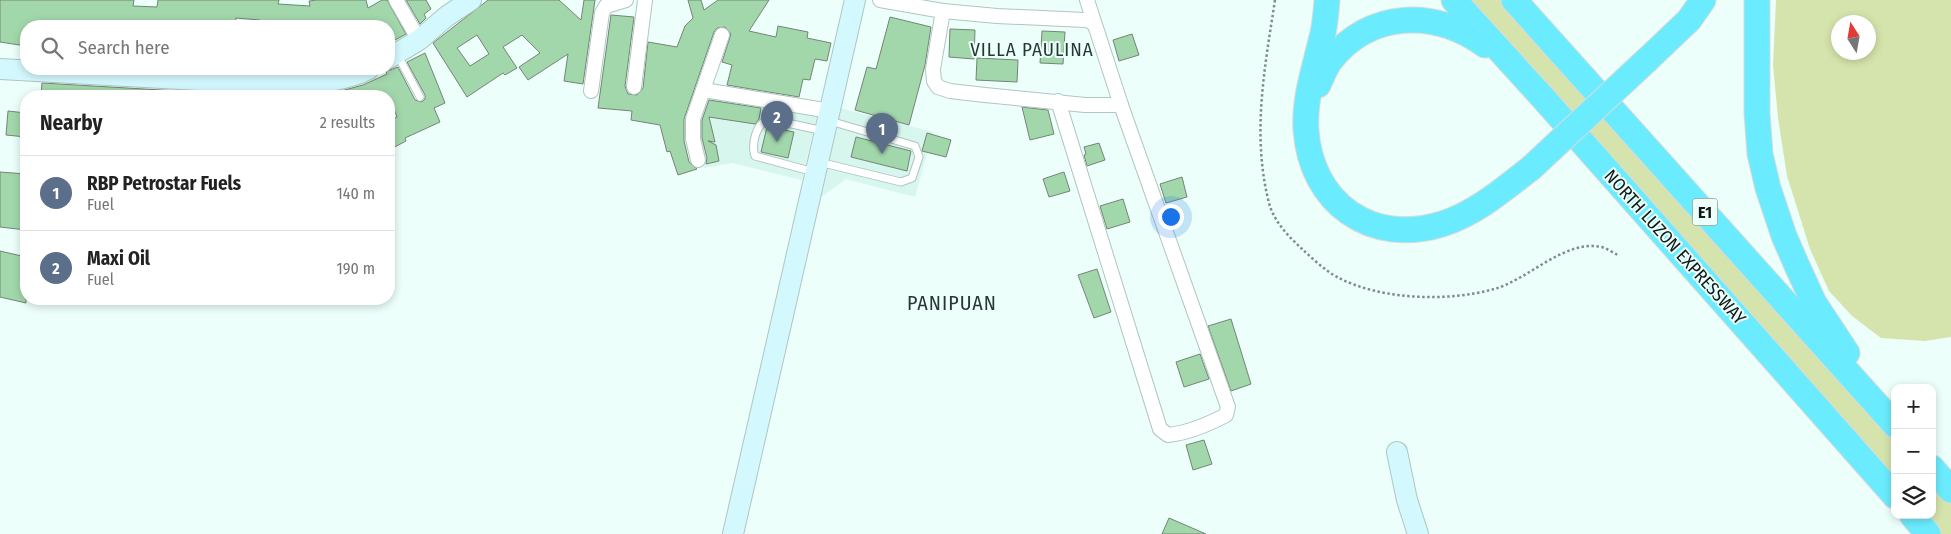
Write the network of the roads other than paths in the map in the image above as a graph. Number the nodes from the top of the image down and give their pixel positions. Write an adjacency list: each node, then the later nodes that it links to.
1 (396, 0): 16 (street)
2 (471, 0): 16 (main road)
3 (626, 0): 25 (street)
4 (645, 0): 23 (street)
5 (855, 0): 32 (main road)
6 (880, 0): 13 (street)
7 (1087, 0): 14 (street)
8 (1327, 0): 31 (highway)
9 (1454, 0): 27 (highway, NORTH LUZON EXPRESSWAY)
10 (1514, 0): 28 (highway, E1)
11 (1704, 0): 28 (highway, bridge)
12 (1757, 0): 35 (highway)
13 (943, 11): 14 (street); 29 (street)
14 (1095, 26): 30 (street)
15 (722, 35): 24 (street)
16 (419, 40): 17 (main road)
17 (395, 55)
18 (395, 59): 26 (lane)
19 (0, 69): 20 (main road)
20 (20, 70)
21 (101, 75): 22 (main road)
22 (352, 75)
23 (634, 87)
24 (704, 90): 32 (street); 33 (street)
25 (591, 91)
26 (420, 97)
27 (1544, 99): 31 (highway); 40 (highway, NORTH LUZON EXPRESSWAY)
28 (1604, 100): 31 (highway, bridge); 36 (highway, E1)
29 (1058, 101): 30 (street); 30 (street)
30 (1122, 105)
31 (1306, 114)
32 (828, 121): 34 (main road); 34 (lane); 34 (lane)
33 (698, 160)
34 (818, 167): 42 (main road)
35 (1891, 418)
36 (1891, 420)
37 (1397, 452): 43 (main road)
38 (1936, 473): 39 (highway)
39 (1951, 490)
40 (1891, 491)
41 (1915, 519): 44 (highway)
42 (733, 534)
43 (1418, 534)
44 (1928, 534)

